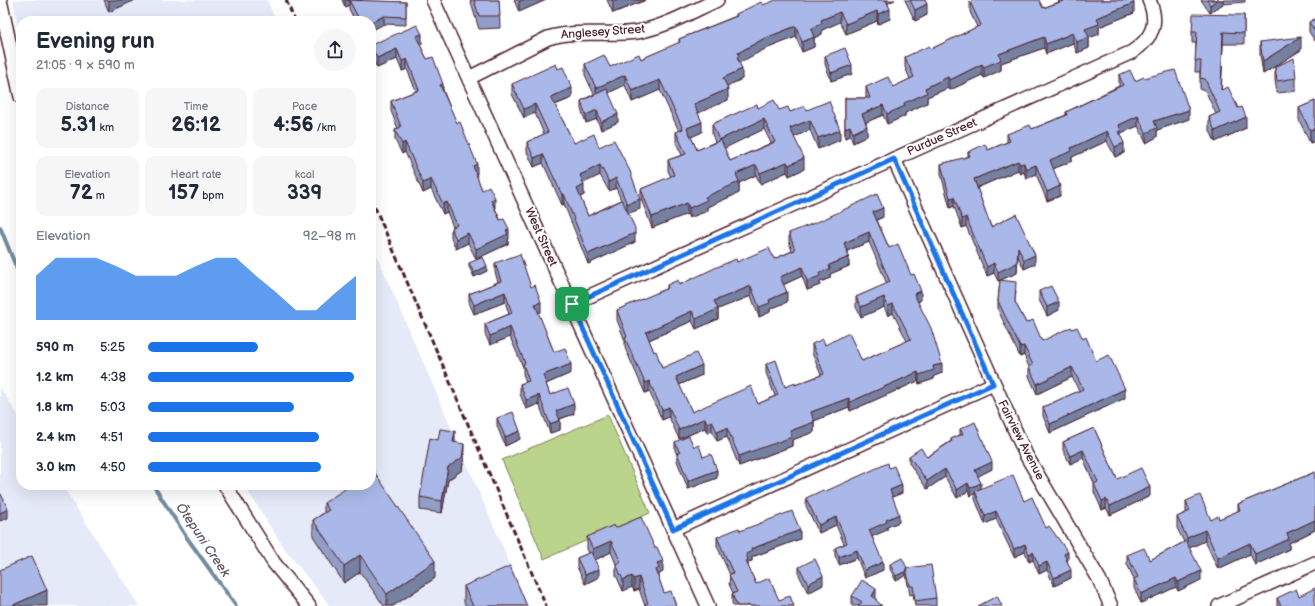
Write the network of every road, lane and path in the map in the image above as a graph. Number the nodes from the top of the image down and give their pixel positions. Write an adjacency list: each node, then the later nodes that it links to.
1 (0, 0): 5 (street)
2 (433, 0): 6 (street, West Street)
3 (717, 0): 6 (street, Anglesey Street)
4 (1149, 0): 7 (street, Purdue Street)
5 (16, 74)
6 (468, 78): 8 (street, West Street)
7 (894, 159): 8 (street, Purdue Street); 9 (street, Fairview Avenue)
8 (572, 304): 11 (street, West Street)
9 (993, 384): 11 (street); 15 (street, Fairview Avenue)
10 (228, 490): 13 (street)
11 (673, 529): 14 (street, West Street)
12 (1315, 563): 16 (street)
13 (309, 606)
14 (708, 606)
15 (1111, 606)
16 (1219, 606)

